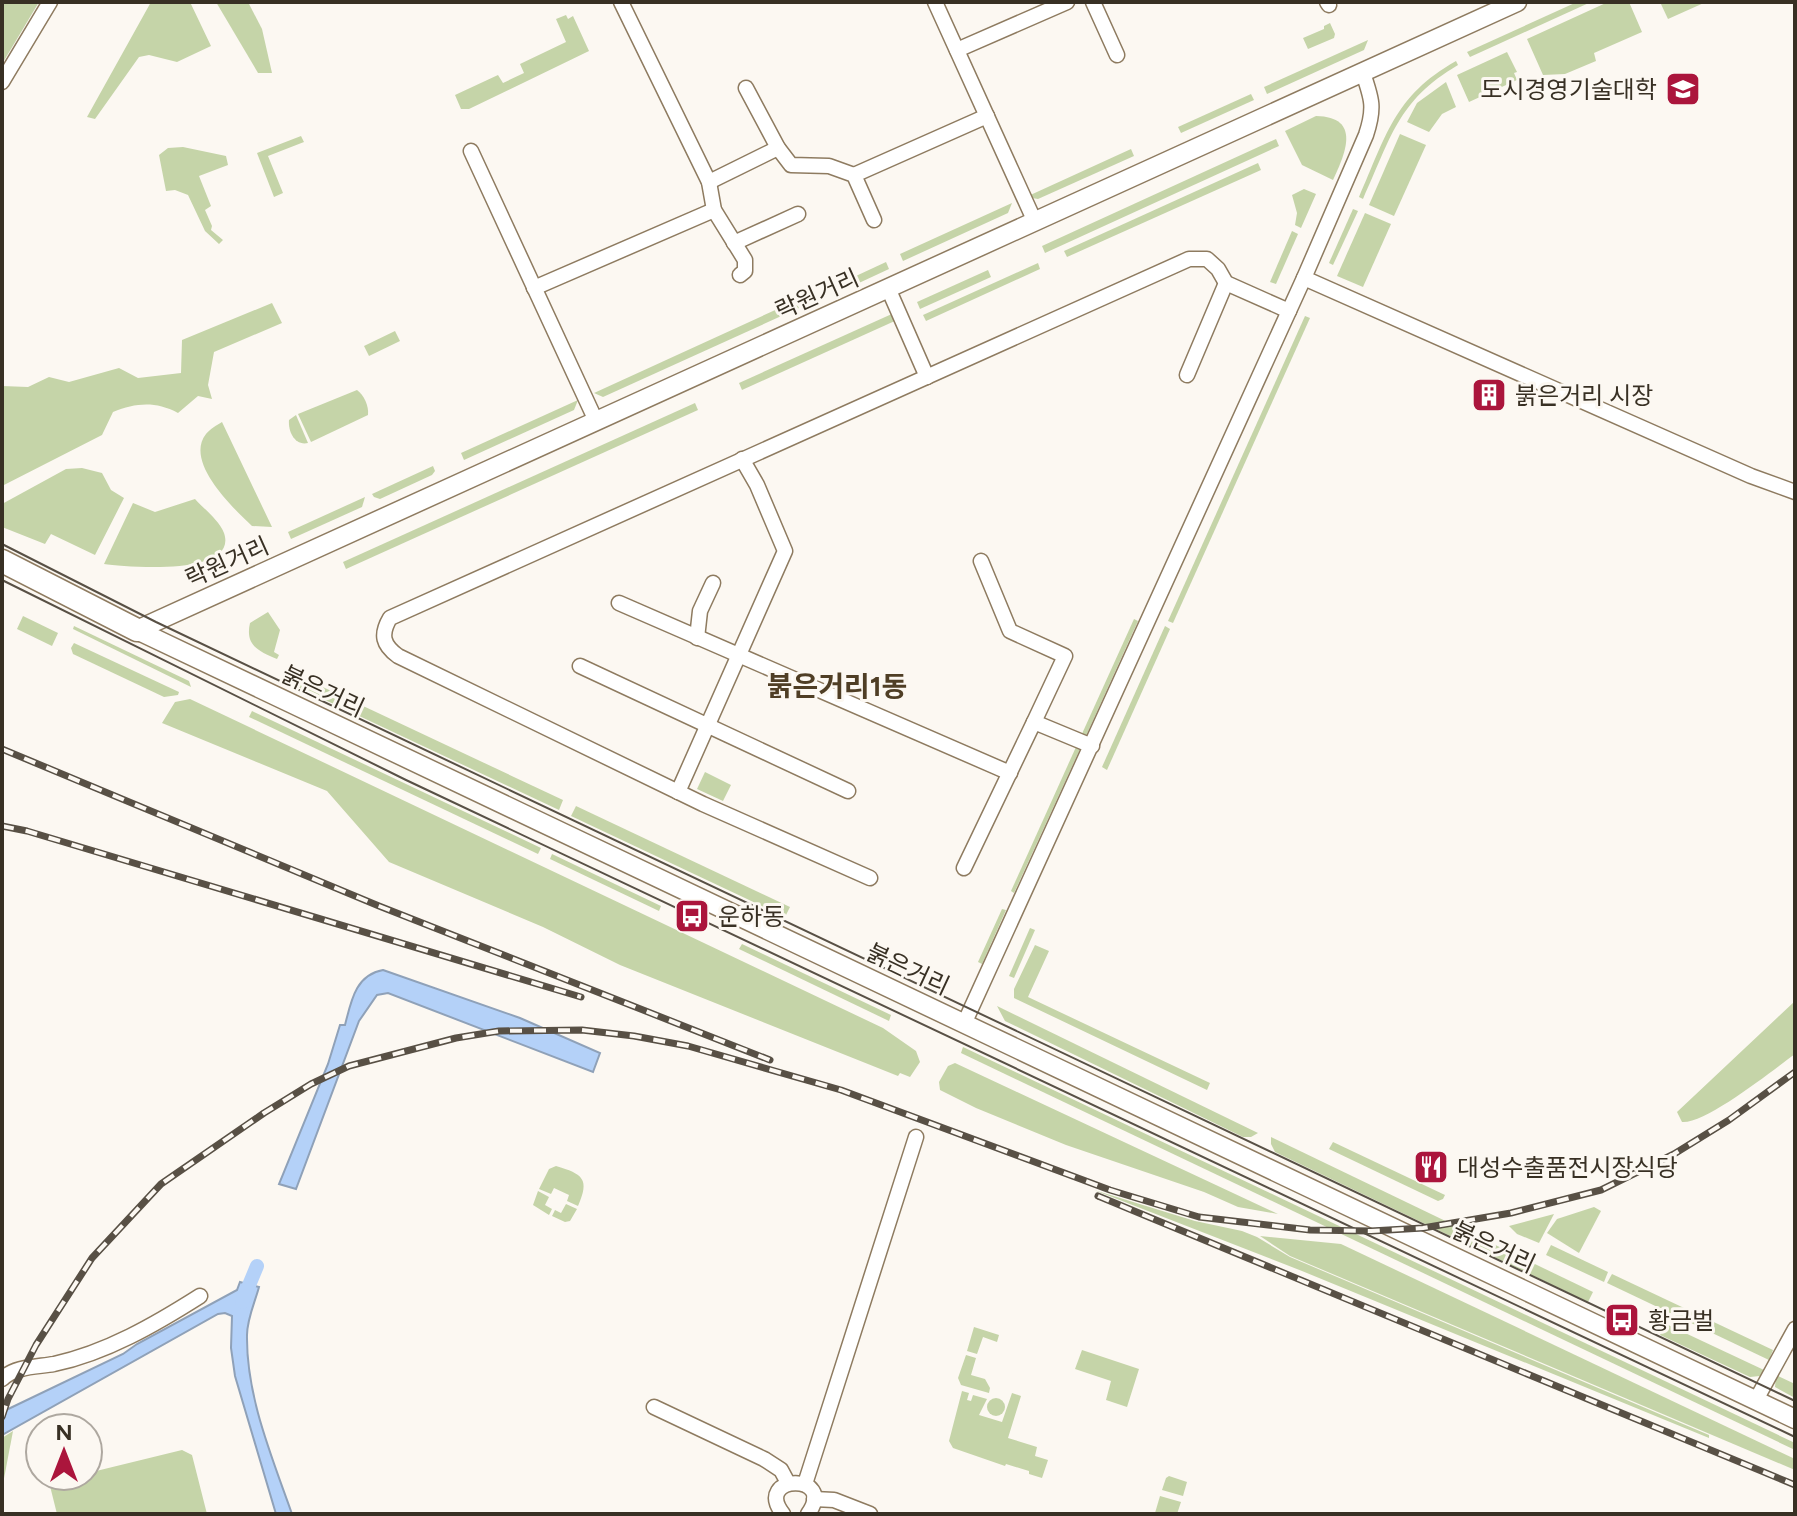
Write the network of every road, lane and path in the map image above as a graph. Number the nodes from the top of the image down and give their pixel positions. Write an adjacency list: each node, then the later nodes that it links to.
1 (50, 2): 10 (street)
2 (621, 2): 16 (street)
3 (935, 2): 7 (street)
4 (1067, 2): 7 (street)
5 (1093, 2): 8 (street)
6 (1510, 4): 9 (main road, 락원거리)
7 (957, 50): 12 (street)
8 (1117, 55)
9 (1363, 73): 20 (main road, 락원거리); 23 (street)
10 (2, 82)
11 (746, 88): 13 (street)
12 (987, 116): 15 (street); 20 (street)
13 (778, 148): 15 (street); 16 (street)
14 (471, 151): 25 (street)
15 (854, 175): 19 (street)
16 (709, 182): 17 (street)
17 (714, 210): 21 (street); 25 (street)
18 (798, 214): 21 (street)
19 (874, 220)
20 (1035, 222): 26 (main road, 락원거리)
21 (734, 243): 22 (street)
22 (740, 275)
23 (1304, 278): 27 (street); 32 (street)
24 (1226, 283): 27 (street); 28 (street); 29 (street)
25 (534, 288): 30 (street)
26 (888, 288): 29 (street); 30 (main road, 락원거리)
27 (1289, 311): 43 (street)
28 (1187, 375)
29 (927, 377): 31 (street)
30 (596, 421): 37 (main road, 락원거리)
31 (742, 459): 39 (street); 46 (street)
32 (1795, 492)
33 (2, 561): 37 (highway, 붉은거리)
34 (981, 561): 41 (street)
35 (713, 583): 38 (street)
36 (619, 603): 38 (street)
37 (137, 630): 49 (main road, 붉은거리)
38 (697, 638): 39 (street)
39 (739, 657): 42 (street); 44 (street)
40 (580, 666): 42 (street)
41 (1034, 722): 43 (street); 44 (street)
42 (708, 726): 45 (street); 46 (street)
43 (1092, 746): 49 (street)
44 (1010, 773): 47 (street)
45 (848, 791)
46 (678, 792): 48 (street)
47 (964, 868)
48 (870, 878)
49 (964, 1024): 54 (main road, 붉은거리)
50 (916, 1137): 58 (street)
51 (200, 1296): 53 (street)
52 (1795, 1329): 54 (street)
53 (2, 1379)
54 (1756, 1400): 56 (main road, 붉은거리)
55 (654, 1407): 57 (street)
56 (1795, 1419)
57 (788, 1483): 58 (street); 60 (street)
58 (805, 1484): 59 (street)
59 (814, 1499): 61 (street); 62 (street)
60 (781, 1514)
61 (808, 1514)
62 (870, 1514)

